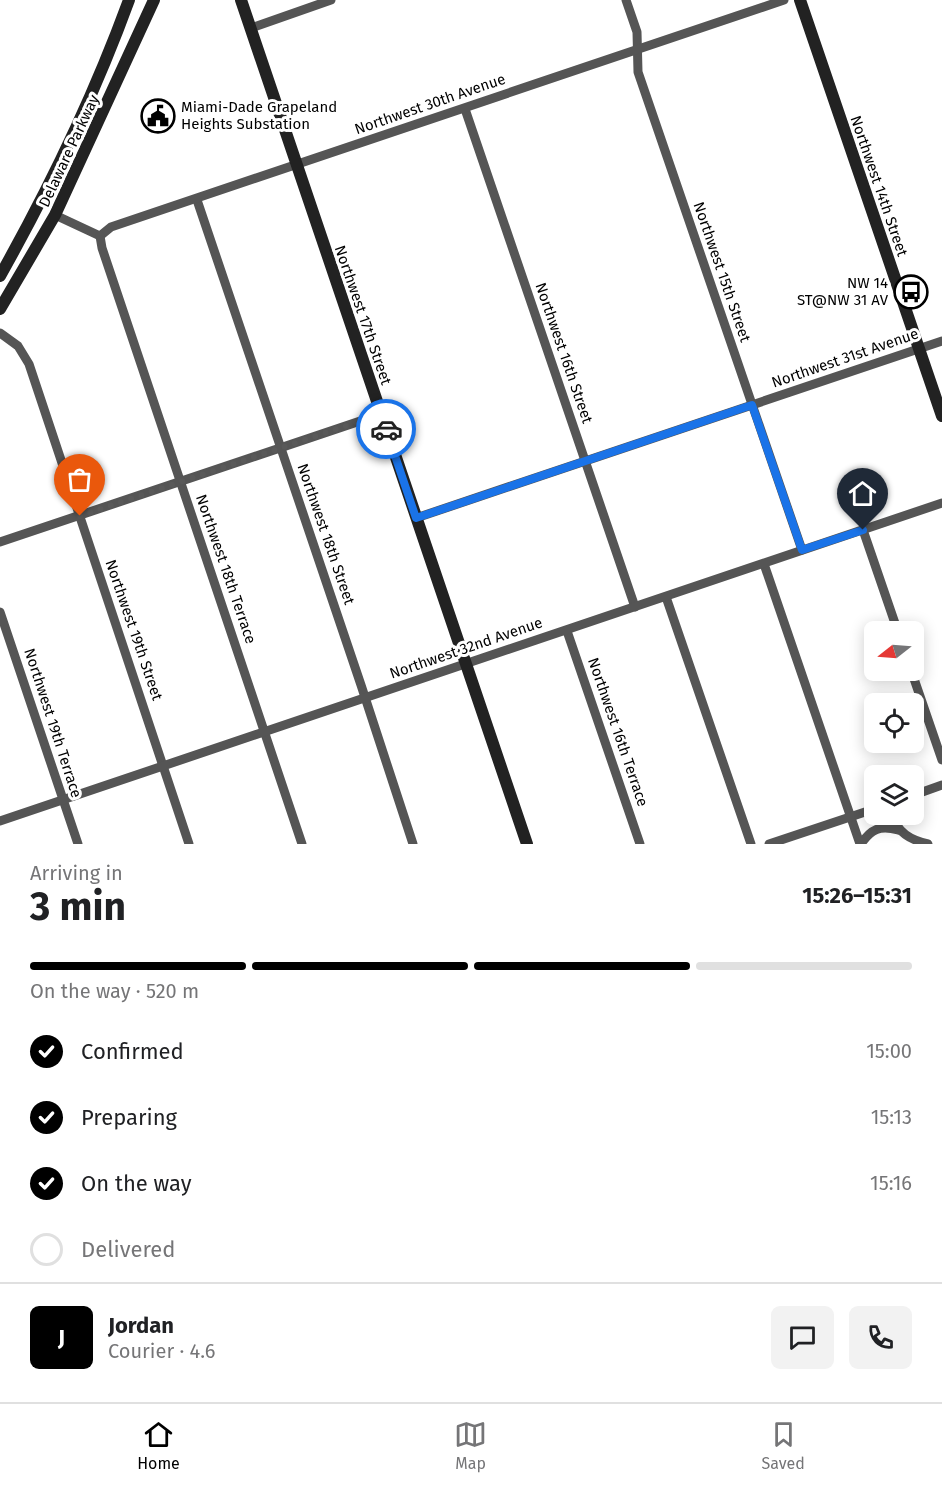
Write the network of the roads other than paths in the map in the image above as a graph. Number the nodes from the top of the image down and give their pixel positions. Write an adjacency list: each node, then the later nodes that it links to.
1 (129, 0): 15 (street, Delaware Parkway)
2 (154, 0): 13 (street, Delaware Parkway)
3 (241, 0): 8 (street, Northwest 17th Street)
4 (331, 0): 8 (street)
5 (626, 0): 9 (street, Northwest 15th Street)
6 (784, 0): 9 (street, Northwest 30th Avenue)
7 (800, 0): 19 (street, Northwest 14th Street)
8 (250, 28): 11 (street, Northwest 17th Street)
9 (637, 50): 10 (street, Northwest 30th Avenue); 20 (street, Northwest 15th Street)
10 (465, 109): 11 (street, Northwest 30th Avenue); 24 (street, Northwest 16th Street)
11 (297, 165): 12 (street, Northwest 30th Avenue); 21 (street, Northwest 17th Street)
12 (197, 200): 14 (street, Northwest 30th Avenue); 23 (street, Northwest 18th Street)
13 (55, 215): 14 (street); 16 (street, Delaware Parkway)
14 (100, 236): 25 (street, Northwest 18th Terrace)
15 (0, 276)
16 (0, 309)
17 (0, 333): 27 (street, Northwest 19th Street)
18 (942, 341): 19 (street, Northwest 31st Avenue)
19 (919, 349): 20 (street, Northwest 31st Avenue); 22 (street, Northwest 14th Street)
20 (752, 405): 24 (street, Northwest 31st Avenue); 31 (street, Northwest 15th Street)
21 (381, 414): 23 (street); 28 (street, Northwest 17th Street)
22 (942, 416)
23 (281, 449): 25 (street); 40 (street, Northwest 18th Street)
24 (585, 462): 28 (street, Northwest 31st Avenue); 34 (street, Northwest 16th Street)
25 (181, 482): 27 (street); 41 (street, Northwest 18th Terrace)
26 (942, 503): 29 (street, Northwest 32nd Avenue)
27 (80, 516): 30 (street); 43 (street, Northwest 19th Street)
28 (416, 518): 38 (street, Northwest 17th Street)
29 (863, 530): 31 (street, Northwest 32nd Avenue); 36 (street)
30 (0, 542)
31 (802, 550): 32 (street, Northwest 32nd Avenue)
32 (764, 564): 33 (street, Northwest 32nd Avenue); 48 (street)
33 (666, 597): 34 (street, Northwest 32nd Avenue); 58 (street)
34 (635, 607): 37 (street, Northwest 32nd Avenue)
35 (0, 612): 46 (street, Northwest 19th Terrace)
36 (894, 621)
37 (567, 631): 38 (street, Northwest 32nd Avenue); 57 (street, Northwest 16th Terrace)
38 (466, 664): 40 (street, Northwest 32nd Avenue); 56 (street, Northwest 17th Street)
39 (915, 681): 42 (street)
40 (365, 698): 41 (street, Northwest 32nd Avenue); 55 (street, Northwest 18th Street)
41 (264, 732): 43 (street, Northwest 32nd Avenue); 54 (street, Northwest 18th Terrace)
42 (942, 760)
43 (164, 766): 46 (street, Northwest 32nd Avenue); 53 (street, Northwest 19th Street)
44 (942, 785): 45 (street)
45 (924, 791)
46 (63, 800): 49 (street, Northwest 32nd Avenue); 52 (street, Northwest 19th Terrace)
47 (864, 812): 48 (street)
48 (851, 817): 59 (street); 60 (street)
49 (0, 821)
50 (896, 825): 51 (street)
51 (898, 830): 60 (street); 61 (street)
52 (78, 844)
53 (189, 844)
54 (302, 844)
55 (413, 844)
56 (527, 844)
57 (640, 844)
58 (751, 844)
59 (769, 844)
60 (861, 844)
61 (928, 844)

